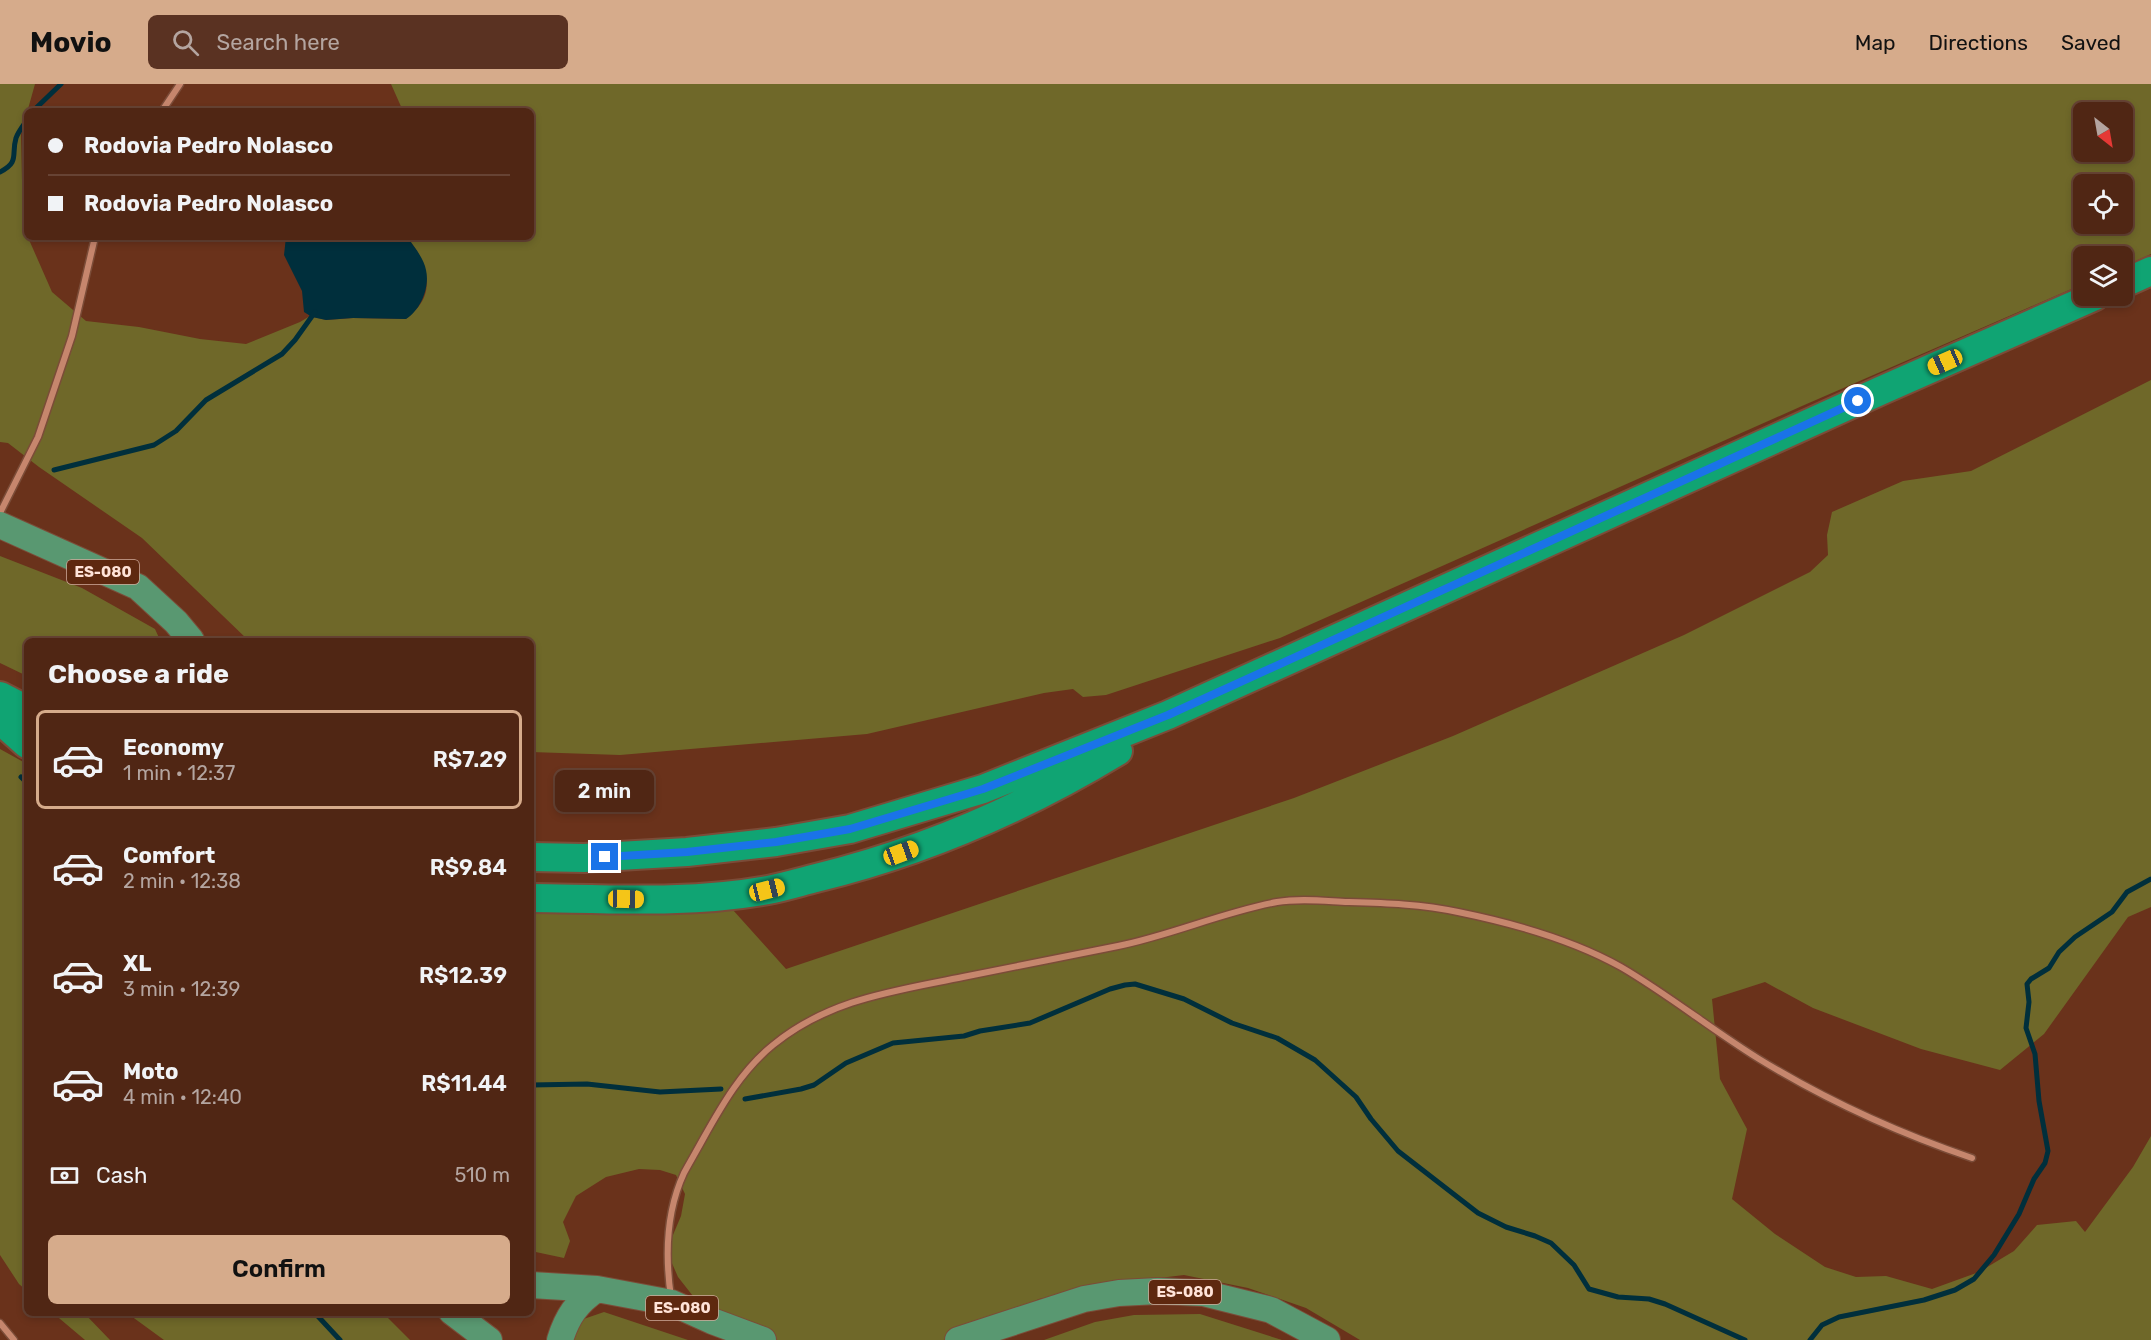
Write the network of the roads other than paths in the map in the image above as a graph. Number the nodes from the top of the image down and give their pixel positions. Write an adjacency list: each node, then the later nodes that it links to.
1 (180, 84): 2 (street)
2 (164, 108)
3 (94, 240): 7 (street)
4 (2151, 271): 5 (highway)
5 (2133, 279)
6 (2073, 306): 12 (highway)
7 (0, 513)
8 (0, 525): 9 (main road, ES-080)
9 (189, 638)
10 (0, 696): 11 (highway)
11 (24, 708)
12 (1168, 715): 15 (highway); 16 (highway)
13 (0, 720): 14 (highway)
14 (24, 741)
15 (534, 857)
16 (534, 898)
17 (1972, 1158): 20 (street)
18 (534, 1285): 19 (main road, ES-080)
19 (597, 1289): 20 (main road, ES-080); 27 (main road)
20 (672, 1303): 24 (main road, ES-080)
21 (1036, 1315): 29 (main road, ES-080); 30 (main road, ES-080); 31 (main road, ES-080)
22 (457, 1316): 26 (main road)
23 (0, 1323): 25 (street)
24 (716, 1331): 28 (main road, ES-080)
25 (14, 1340)
26 (489, 1340)
27 (560, 1340)
28 (763, 1340)
29 (958, 1340)
30 (989, 1340)
31 (1327, 1340)

